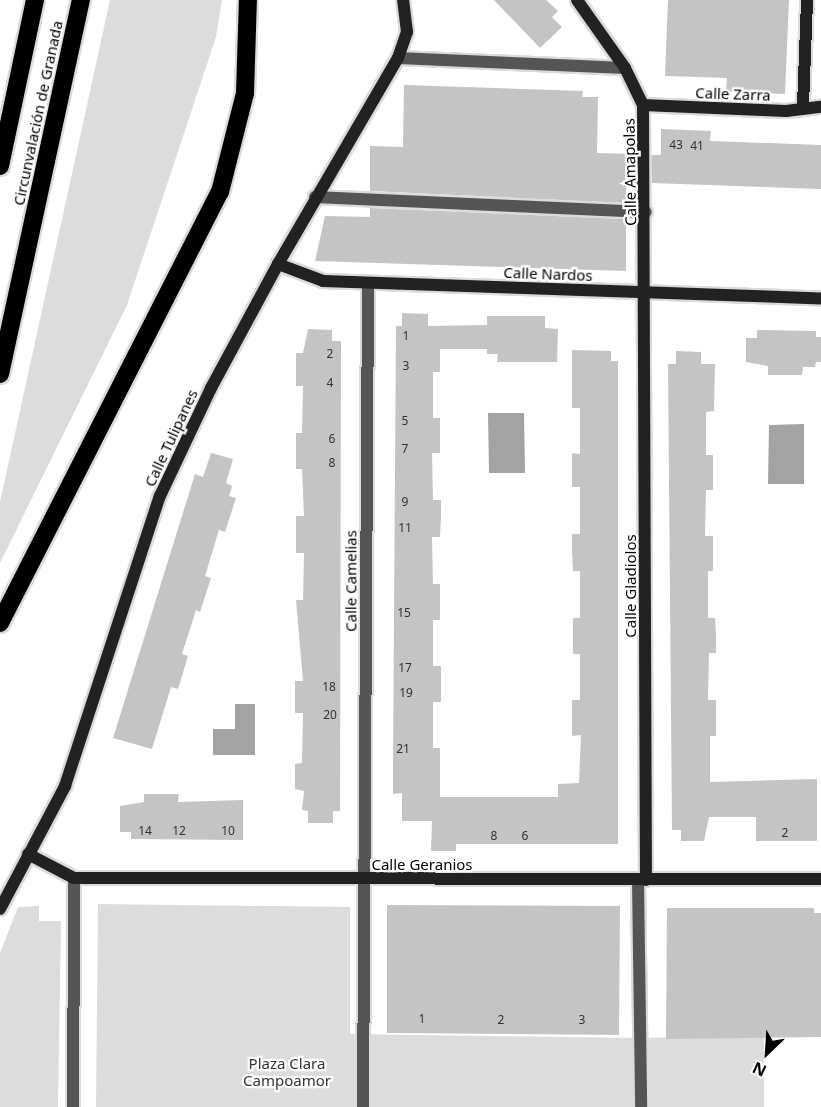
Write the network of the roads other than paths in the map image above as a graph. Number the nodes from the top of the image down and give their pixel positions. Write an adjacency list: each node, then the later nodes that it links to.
1 (35, 0): 12 (highway, Circunvalación de Granada)
2 (81, 0): 19 (highway, Circunvalación de Granada)
3 (248, 0): 20 (highway)
4 (403, 0): 7 (street, Calle Tulipanes)
5 (577, 0): 8 (street, Calle Amapolas)
6 (807, 0): 10 (street)
7 (398, 58): 8 (street); 13 (street, Calle Tulipanes)
8 (625, 68): 9 (street, Calle Amapolas)
9 (643, 105): 10 (street, Calle Zarra); 14 (street, Calle Amapolas)
10 (803, 106): 11 (street, Calle Zarra)
11 (821, 107)
12 (0, 166)
13 (315, 197): 14 (street); 15 (street, Calle Tulipanes)
14 (646, 212): 17 (street, Calle Amapolas)
15 (278, 264): 16 (street, Calle Nardos); 21 (street, Calle Tulipanes)
16 (368, 283): 17 (street, Calle Nardos); 24 (street, Calle Camelias)
17 (647, 292): 18 (street, Calle Nardos); 25 (street, Calle Gladiolos)
18 (821, 298)
19 (0, 374)
20 (0, 623)
21 (28, 854): 22 (street, Calle Geranios); 26 (street, Calle Tulipanes)
22 (74, 878): 24 (street, Calle Geranios); 27 (street)
23 (821, 879): 25 (street, Calle Geranios)
24 (364, 880): 25 (street, Calle Geranios); 28 (street)
25 (642, 880): 29 (street)
26 (0, 909)
27 (72, 1107)
28 (363, 1107)
29 (641, 1107)

